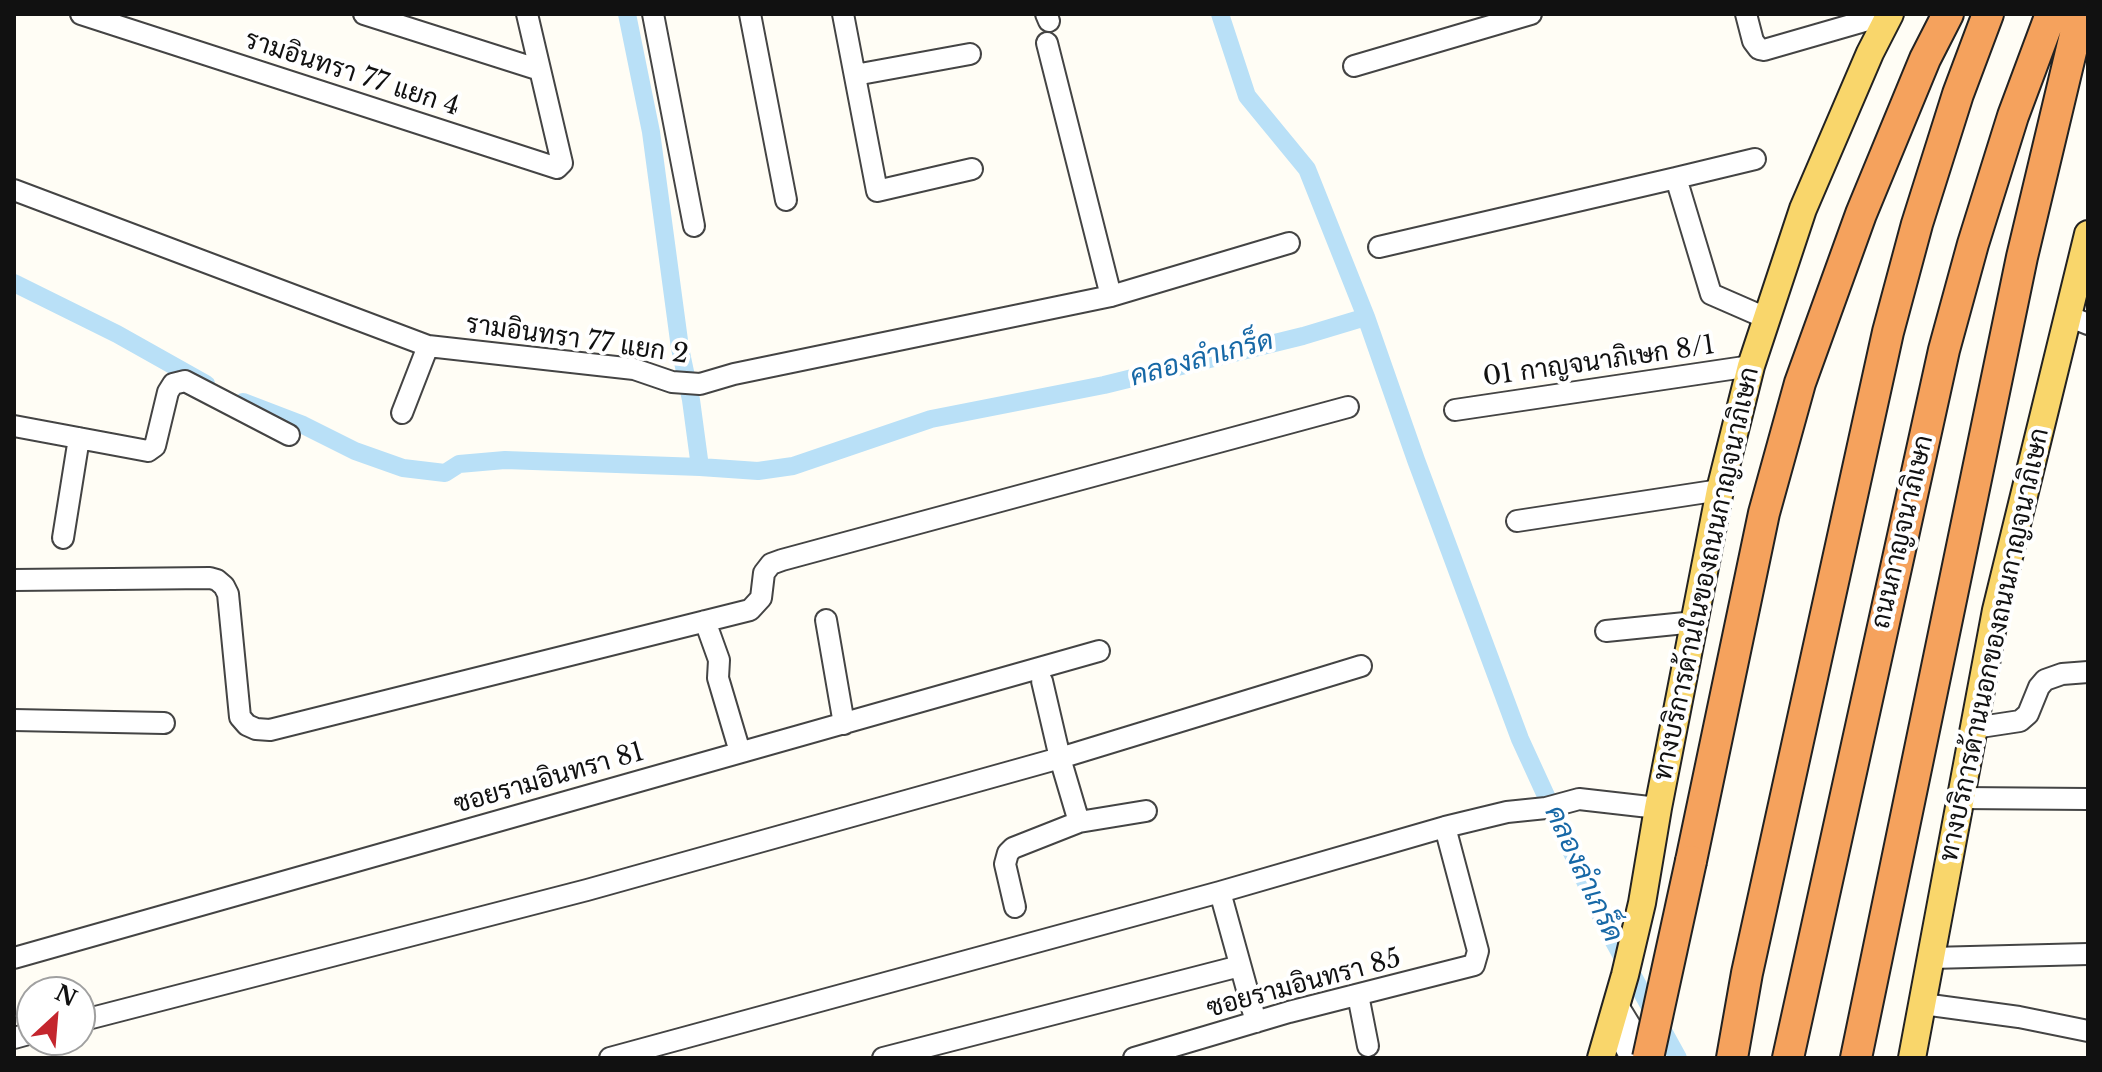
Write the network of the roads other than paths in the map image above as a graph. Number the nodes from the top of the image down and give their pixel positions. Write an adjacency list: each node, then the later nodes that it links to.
1 (81, 14): 17 (street, รามอินทรา 77 แยก 4)
2 (364, 14): 17 (street)
3 (527, 14): 17 (street)
4 (653, 14): 24 (street)
5 (750, 14): 23 (street)
6 (843, 14): 18 (street)
7 (1531, 14): 16 (street)
8 (1746, 14): 9 (street)
9 (1890, 14): 29 (main road, ทางบริการด้านในของถนนกาญจนาภิเษก)
10 (1948, 14): 81 (highway, bridge)
11 (1988, 14): 82 (highway)
12 (2051, 14): 83 (highway, ถนนกาญจนาภิเษก)
13 (2080, 14): 84 (highway)
14 (1047, 43): 28 (street)
15 (970, 54): 18 (street)
16 (1354, 66)
17 (540, 70)
18 (855, 75): 20 (street)
19 (1755, 159): 21 (street)
20 (972, 169)
21 (1676, 178): 27 (street); 29 (street)
22 (14, 190): 31 (street, รามอินทรา 77 แยก 2)
23 (786, 200)
24 (694, 226)
25 (2088, 234): 30 (main road, ทางบริการด้านนอกของถนนกาญจนาภิเษก)
26 (1289, 243): 28 (street, รามอินทรา 77 แยก 2)
27 (1379, 247)
28 (1111, 296): 31 (street, รามอินทรา 77 แยก 2)
29 (1766, 318): 32 (main road, ทางบริการด้านในของถนนกาญจนาภิเษก)
30 (2078, 320): 54 (main road, ทางบริการด้านนอกของถนนกาญจนาภิเษก)
31 (428, 346): 35 (street)
32 (1751, 366): 34 (street, 01 กาญจนาภิเษก 8/1); 39 (main road, ทางบริการด้านในของถนนกาญจนาภิเษก)
33 (1348, 407): 44 (street)
34 (1455, 410)
35 (402, 413)
36 (14, 426): 38 (street)
37 (289, 435): 38 (street)
38 (79, 438): 41 (street)
39 (1720, 490): 40 (street); 45 (main road, ทางบริการด้านในของถนนกาญจนาภิเษก)
40 (1517, 521)
41 (63, 538)
42 (14, 580): 44 (street)
43 (826, 620): 53 (street)
44 (705, 621): 55 (street)
45 (1695, 622): 46 (street); 59 (main road, ทางบริการด้านในของถนนกาญจนาภิเษก)
46 (1606, 631)
47 (1099, 651): 53 (street, ซอยรามอินทรา 81)
48 (1361, 666): 56 (street)
49 (2088, 672): 54 (street)
50 (1042, 681): 56 (street)
51 (14, 720): 52 (street)
52 (164, 723)
53 (844, 724): 55 (street, ซอยรามอินทรา 81)
54 (1974, 728): 57 (main road, ทางบริการด้านนอกของถนนกาญจนาภิเษก)
55 (740, 752): 66 (street, ซอยรามอินทรา 81)
56 (1060, 758): 61 (street); 72 (street)
57 (1960, 798): 58 (street); 67 (main road, ทางบริการด้านนอกของถนนกาญจนาภิเษก)
58 (2088, 799)
59 (1658, 808): 62 (street); 71 (main road, ทางบริการด้านในของถนนกาญจนาภิเษก)
60 (1146, 811): 61 (street)
61 (1079, 822): 64 (street)
62 (1445, 827): 63 (street); 69 (street, ซอยรามอินทรา 85)
63 (1220, 892): 68 (street); 76 (street)
64 (1015, 907)
65 (2088, 954): 67 (street)
66 (14, 958)
67 (1931, 958): 70 (main road, ทางบริการด้านนอกของถนนกาญจนาภิเษก)
68 (1240, 966): 73 (street); 77 (street)
69 (1358, 995): 73 (street, ซอยรามอินทรา 85); 75 (street)
70 (1923, 1004): 74 (street); 85 (main road, ทางบริการด้านนอกของถนนกาญจนาภิเษก)
71 (1614, 1012): 79 (main road, ทางบริการด้านในของถนนกาญจนาภิเษก); 80 (street); 81 (street)
72 (96, 1017)
73 (1256, 1022): 78 (street, ซอยรามอินทรา 85)
74 (2088, 1031)
75 (1368, 1046)
76 (610, 1058)
77 (883, 1058)
78 (1134, 1058)
79 (1601, 1058)
80 (1631, 1058)
81 (1649, 1058)
82 (1732, 1058)
83 (1788, 1058)
84 (1856, 1058)
85 (1912, 1058)

